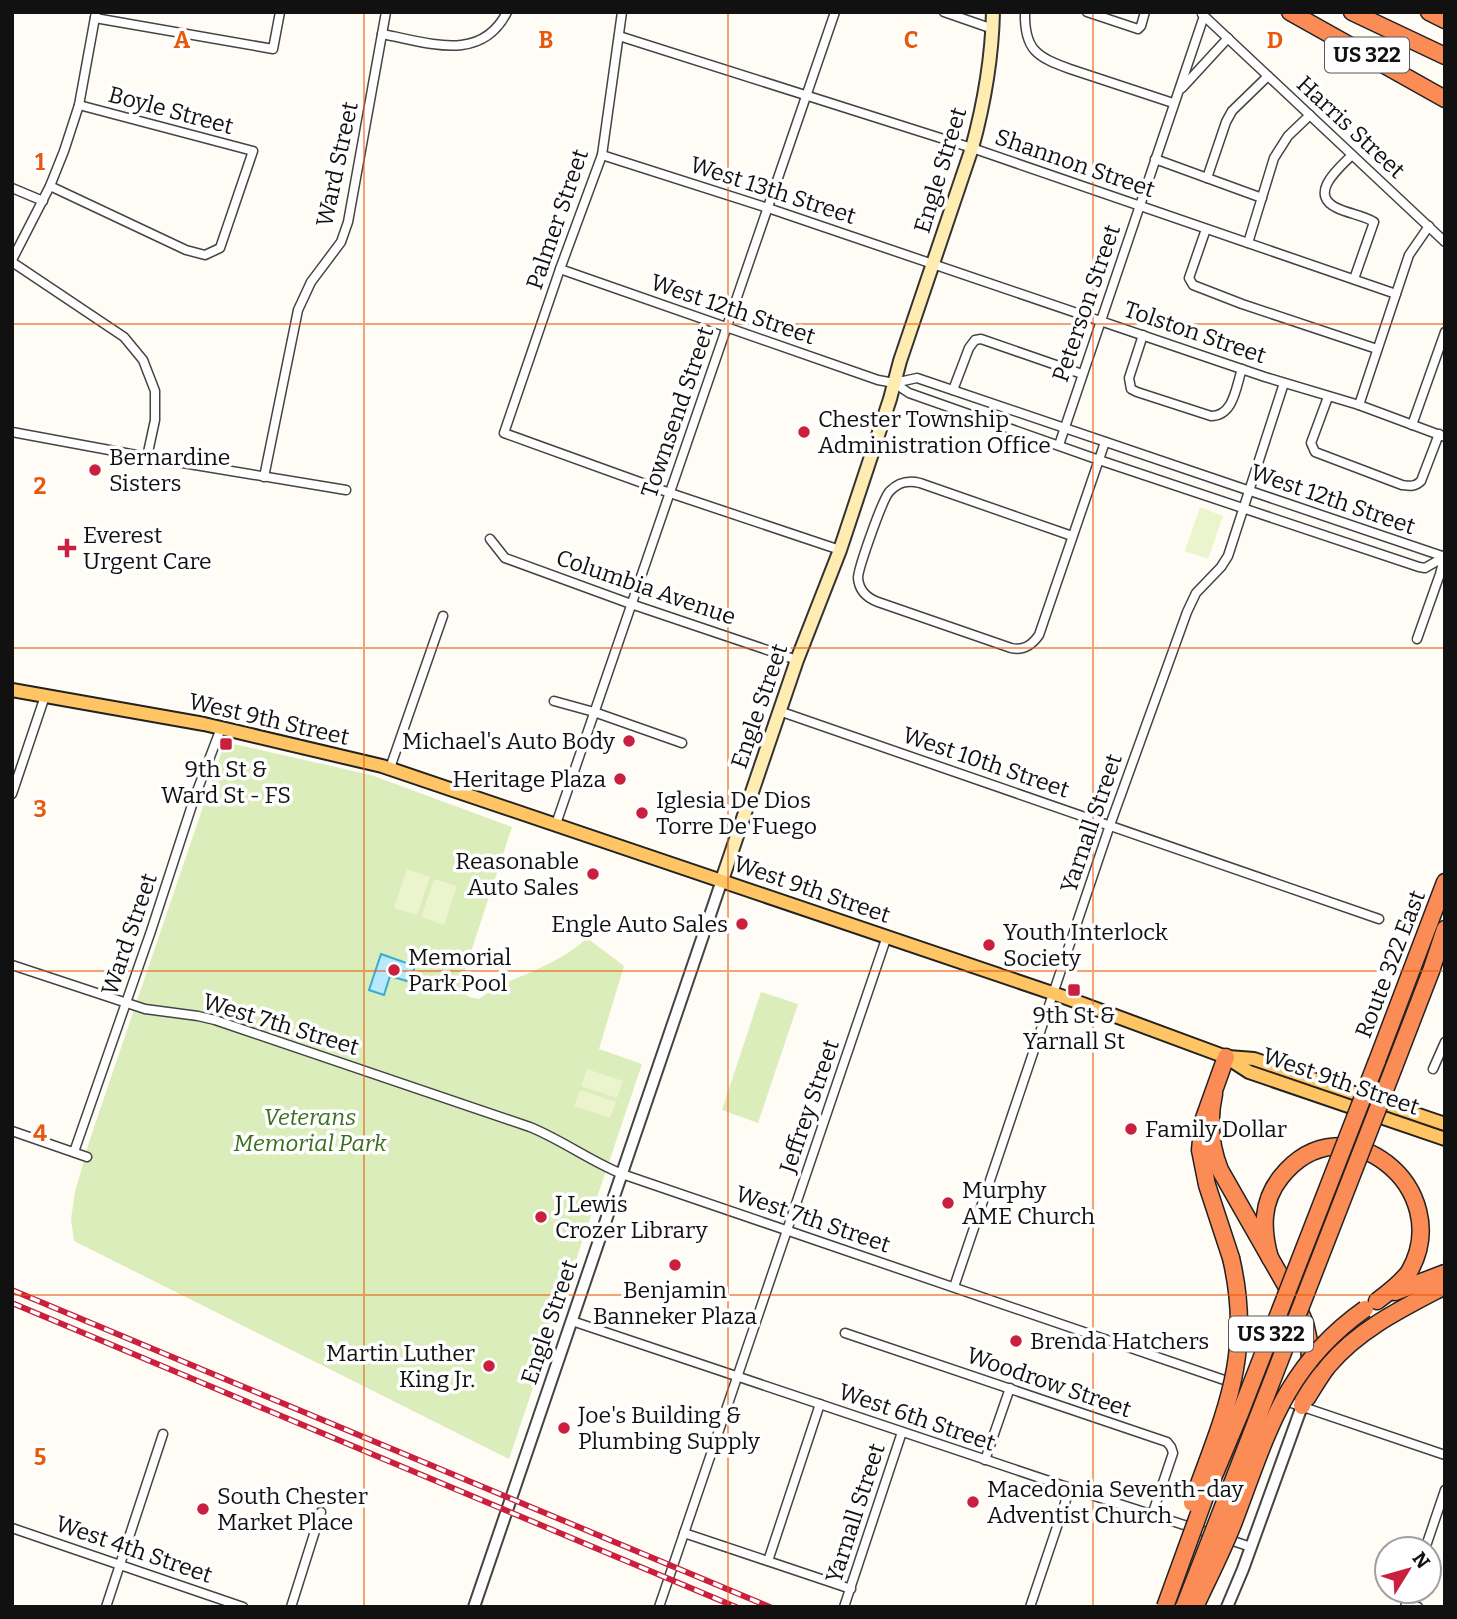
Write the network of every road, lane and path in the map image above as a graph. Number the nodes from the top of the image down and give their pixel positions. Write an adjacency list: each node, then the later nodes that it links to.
1 (280, 12): 15 (street)
2 (386, 12): 18 (street, Ward Street)
3 (507, 12): 18 (street)
4 (622, 12): 19 (street, Palmer Street)
5 (835, 12): 24 (street, Townsend Street)
6 (944, 12): 17 (street)
7 (993, 12): 17 (main road, Engle Street)
8 (1025, 12): 26 (street)
9 (1087, 12): 10 (street)
10 (1145, 12)
11 (1290, 12): 25 (highway, US 322)
12 (1352, 12): 21 (highway)
13 (1429, 12): 16 (highway)
14 (1202, 14): 20 (street, Harris Street); 23 (street, Peterson Street)
15 (96, 15): 27 (street)
16 (1445, 20)
17 (993, 29): 29 (main road, Engle Street)
18 (382, 34): 69 (street, Ward Street)
19 (620, 36): 24 (street, Shannon Street); 30 (street, Palmer Street)
20 (1228, 38): 22 (street, Harris Street); 23 (street, Peterson Street)
21 (1445, 56)
22 (1268, 76): 28 (street, Harris Street); 33 (street)
23 (1177, 93): 26 (street, Peterson Street)
24 (806, 96): 29 (street, Shannon Street); 39 (street, Townsend Street)
25 (1445, 99)
26 (1173, 103): 32 (street, Peterson Street)
27 (79, 105): 34 (street); 34 (street, Boyle Street)
28 (1310, 115): 31 (street, Harris Street); 36 (street)
29 (972, 148): 38 (street, Shannon Street); 45 (main road, Engle Street)
30 (601, 155): 39 (street, West 13th Street); 46 (street, Palmer Street)
31 (1352, 155): 40 (street, Harris Street); 47 (street)
32 (1155, 159): 33 (street); 38 (street, Peterson Street)
33 (1207, 178): 36 (street)
34 (50, 186): 37 (street)
35 (12, 188): 37 (street)
36 (1262, 198): 43 (street)
37 (43, 201): 44 (street)
38 (1140, 206): 41 (street, Shannon Street); 49 (street, Peterson Street)
39 (768, 208): 45 (street, West 13th Street); 50 (street, Townsend Street)
40 (1429, 226): 42 (street, Harris Street); 48 (street)
41 (1206, 229): 43 (street, Shannon Street); 53 (street)
42 (1445, 242)
43 (1248, 243): 47 (street, Shannon Street)
44 (12, 260): 67 (street)
45 (932, 264): 49 (street, Tolston Street); 56 (main road, Engle Street)
46 (560, 269): 50 (street, West 12th Street); 72 (street, Palmer Street)
47 (1354, 279): 48 (street, Shannon Street)
48 (1396, 293): 53 (street)
49 (1100, 320): 52 (street, Tolston Street); 55 (street, Peterson Street)
50 (727, 327): 56 (street, West 12th Street); 72 (street, Townsend Street)
51 (1445, 332): 61 (street)
52 (1143, 335): 54 (street, Tolston Street); 54 (street)
53 (1377, 349): 60 (street)
54 (1242, 369): 57 (street, Tolston Street)
55 (1082, 374): 58 (street); 62 (street, Peterson Street)
56 (894, 383): 58 (street, West 12th Street); 66 (street, West 12th Street); 76 (main road, Engle Street)
57 (1284, 383): 59 (street, Tolston Street); 71 (street, Yarnall Street)
58 (953, 390): 62 (street, West 12th Street)
59 (1328, 397): 60 (street, Tolston Street); 64 (street)
60 (1359, 405): 61 (street, Tolston Street)
61 (1412, 425): 64 (street, Tolston Street)
62 (1065, 428): 65 (street, West 12th Street); 66 (street, Peterson Street)
63 (12, 432): 67 (street)
64 (1442, 436)
65 (1105, 442): 68 (street); 71 (street, West 12th Street)
66 (1059, 445): 68 (street, West 12th Street)
67 (147, 457): 69 (street)
68 (1099, 460): 73 (street, West 12th Street); 74 (street)
69 (264, 477): 70 (street)
70 (345, 490)
71 (1249, 490): 73 (street, Yarnall Street); 77 (street, West 12th Street)
72 (670, 493): 76 (street); 78 (street, Townsend Street)
73 (1244, 508): 77 (street, West 12th Street); 92 (street, Yarnall Street)
74 (1072, 536): 74 (street)
75 (490, 538): 78 (street, Columbia Avenue)
76 (839, 551): 81 (main road, Engle Street)
77 (1445, 557): 80 (street)
78 (631, 604): 81 (street, Columbia Avenue); 86 (street, Townsend Street)
79 (443, 616): 89 (street)
80 (1417, 639)
81 (797, 660): 85 (main road, Engle Street)
82 (12, 690): 83 (main road, West 9th Street)
83 (46, 696): 87 (main road, West 9th Street); 90 (street)
84 (554, 701): 86 (street)
85 (779, 711): 92 (street, West 10th Street); 93 (main road, Engle Street)
86 (594, 712): 88 (street); 91 (street, Townsend Street)
87 (221, 728): 89 (main road, West 9th Street); 102 (street, Ward Street)
88 (682, 743)
89 (390, 768): 91 (main road, West 9th Street)
90 (12, 793)
91 (556, 824): 93 (main road, West 9th Street)
92 (1110, 825): 95 (street, West 10th Street); 101 (street, Yarnall Street)
93 (722, 880): 97 (main road, West 9th Street); 112 (street, Engle Street)
94 (1445, 882): 148 (highway, Route 322 East / US 322, bridge)
95 (1379, 919)
96 (1445, 929): 100 (highway, US 322)
97 (887, 936): 101 (main road, West 9th Street); 113 (street, Jeffrey Street)
98 (1445, 949): 100 (highway)
99 (12, 965): 102 (street, West 7th Street)
100 (1431, 971): 149 (highway, US 322, bridge)
101 (1053, 993): 104 (main road, West 9th Street); 117 (street, Yarnall Street)
102 (125, 1004): 110 (street, Ward Street); 112 (street, West 7th Street)
103 (1445, 1042): 105 (street)
104 (1226, 1057): 106 (highway); 107 (main road, West 9th Street); 109 (main road, West 9th Street)
105 (1433, 1069)
106 (1214, 1094): 114 (highway); 147 (highway, bridge)
107 (1445, 1124)
108 (12, 1131): 110 (street)
109 (1445, 1139)
110 (74, 1152): 111 (street)
111 (88, 1157)
112 (622, 1174): 113 (street, West 7th Street); 119 (street, Engle Street)
113 (787, 1230): 117 (street, West 7th Street); 121 (street, Jeffrey Street)
114 (1270, 1258): 118 (highway); 124 (highway)
115 (1445, 1273): 118 (highway)
116 (1445, 1286): 124 (highway)
117 (954, 1287): 124 (street, West 7th Street)
118 (1371, 1305): 150 (highway, bridge)
119 (572, 1321): 121 (street, West 6th Street); 143 (street, Engle Street)
120 (845, 1333): 122 (street, Woodrow Street)
121 (737, 1377): 123 (street, West 6th Street); 134 (street, Jeffrey Street)
122 (1010, 1388): 128 (street); 132 (street, Woodrow Street)
123 (821, 1404): 125 (street, West 6th Street); 137 (street)
124 (1302, 1406): 127 (street, West 7th Street); 136 (street)
125 (902, 1432): 128 (street, West 6th Street); 139 (street, Yarnall Street)
126 (163, 1434): 138 (street)
127 (1445, 1455)
128 (985, 1460): 129 (street, West 6th Street)
129 (1070, 1489): 132 (street, West 6th Street); 146 (street)
130 (1445, 1490): 135 (street)
131 (321, 1512): 142 (street)
132 (1152, 1515): 136 (street, West 6th Street)
133 (12, 1528): 138 (street, West 4th Street)
134 (684, 1533): 137 (street); 144 (street, Jeffrey Street)
135 (1430, 1535)
136 (1251, 1547): 151 (street)
137 (768, 1562): 139 (street)
138 (120, 1565): 140 (street); 141 (street, West 4th Street)
139 (851, 1589): 145 (street, Yarnall Street)
140 (106, 1607)
141 (243, 1607)
142 (291, 1607)
143 (474, 1607)
144 (659, 1607)
145 (844, 1607)
146 (1030, 1607)
147 (1157, 1607)
148 (1165, 1607)
149 (1184, 1607)
150 (1195, 1607)
151 (1227, 1607)

